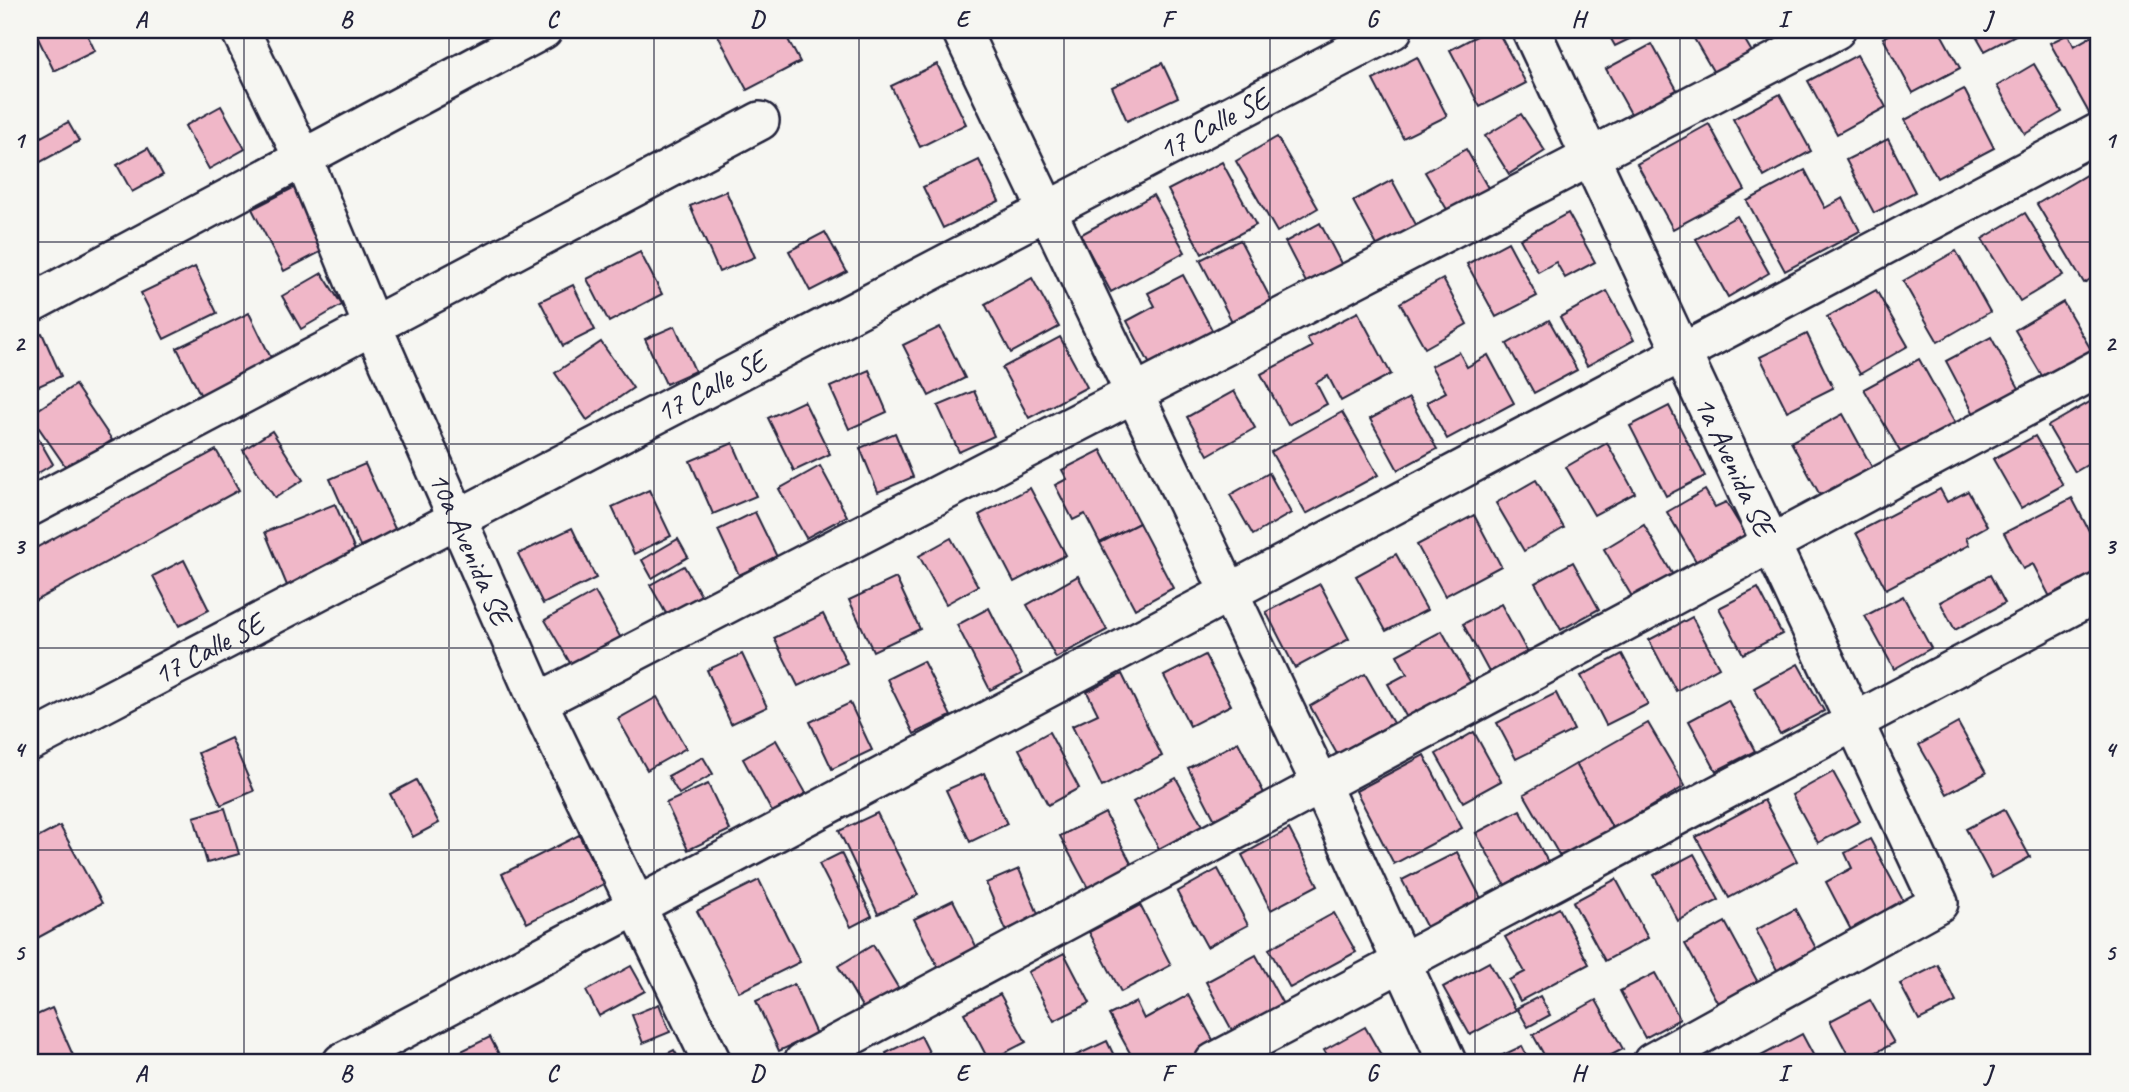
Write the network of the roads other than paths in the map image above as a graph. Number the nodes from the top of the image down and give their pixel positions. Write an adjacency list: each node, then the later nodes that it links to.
1 (240, 30): 10 (street, 10a Avenida SE)
2 (543, 30): 10 (street)
3 (961, 30): 11 (street)
4 (1393, 30): 11 (street, 17 Calle SE)
5 (1531, 30): 9 (street, 1a Avenida SE)
6 (1836, 30): 9 (street)
7 (760, 121): 13 (street)
8 (2099, 132): 14 (street)
9 (1590, 157): 14 (street, 1a Avenida SE); 16 (street)
10 (303, 158): 12 (street); 13 (street, 10a Avenida SE)
11 (1046, 212): 16 (street); 18 (street, 17 Calle SE)
12 (30, 304)
13 (373, 327): 17 (street); 18 (street, 10a Avenida SE)
14 (1682, 352): 19 (street, 1a Avenida SE); 21 (street)
15 (2099, 368): 19 (street)
16 (1133, 394): 21 (street); 22 (street)
17 (30, 507)
18 (457, 520): 22 (street, 10a Avenida SE); 24 (street, 17 Calle SE)
19 (1771, 543): 23 (street, 1a Avenida SE); 25 (street)
20 (2099, 592): 23 (street)
21 (1228, 593): 25 (street); 26 (street)
22 (538, 702): 26 (street, 10a Avenida SE)
23 (1854, 722): 27 (street); 33 (street, 1a Avenida SE)
24 (30, 742)
25 (1321, 785): 27 (street); 30 (street)
26 (635, 907): 28 (street); 29 (street, 10a Avenida SE)
27 (1402, 963): 31 (street); 32 (street)
28 (342, 1062)
29 (712, 1062)
30 (803, 1062)
31 (1214, 1062)
32 (1447, 1062)
33 (1652, 1062)

